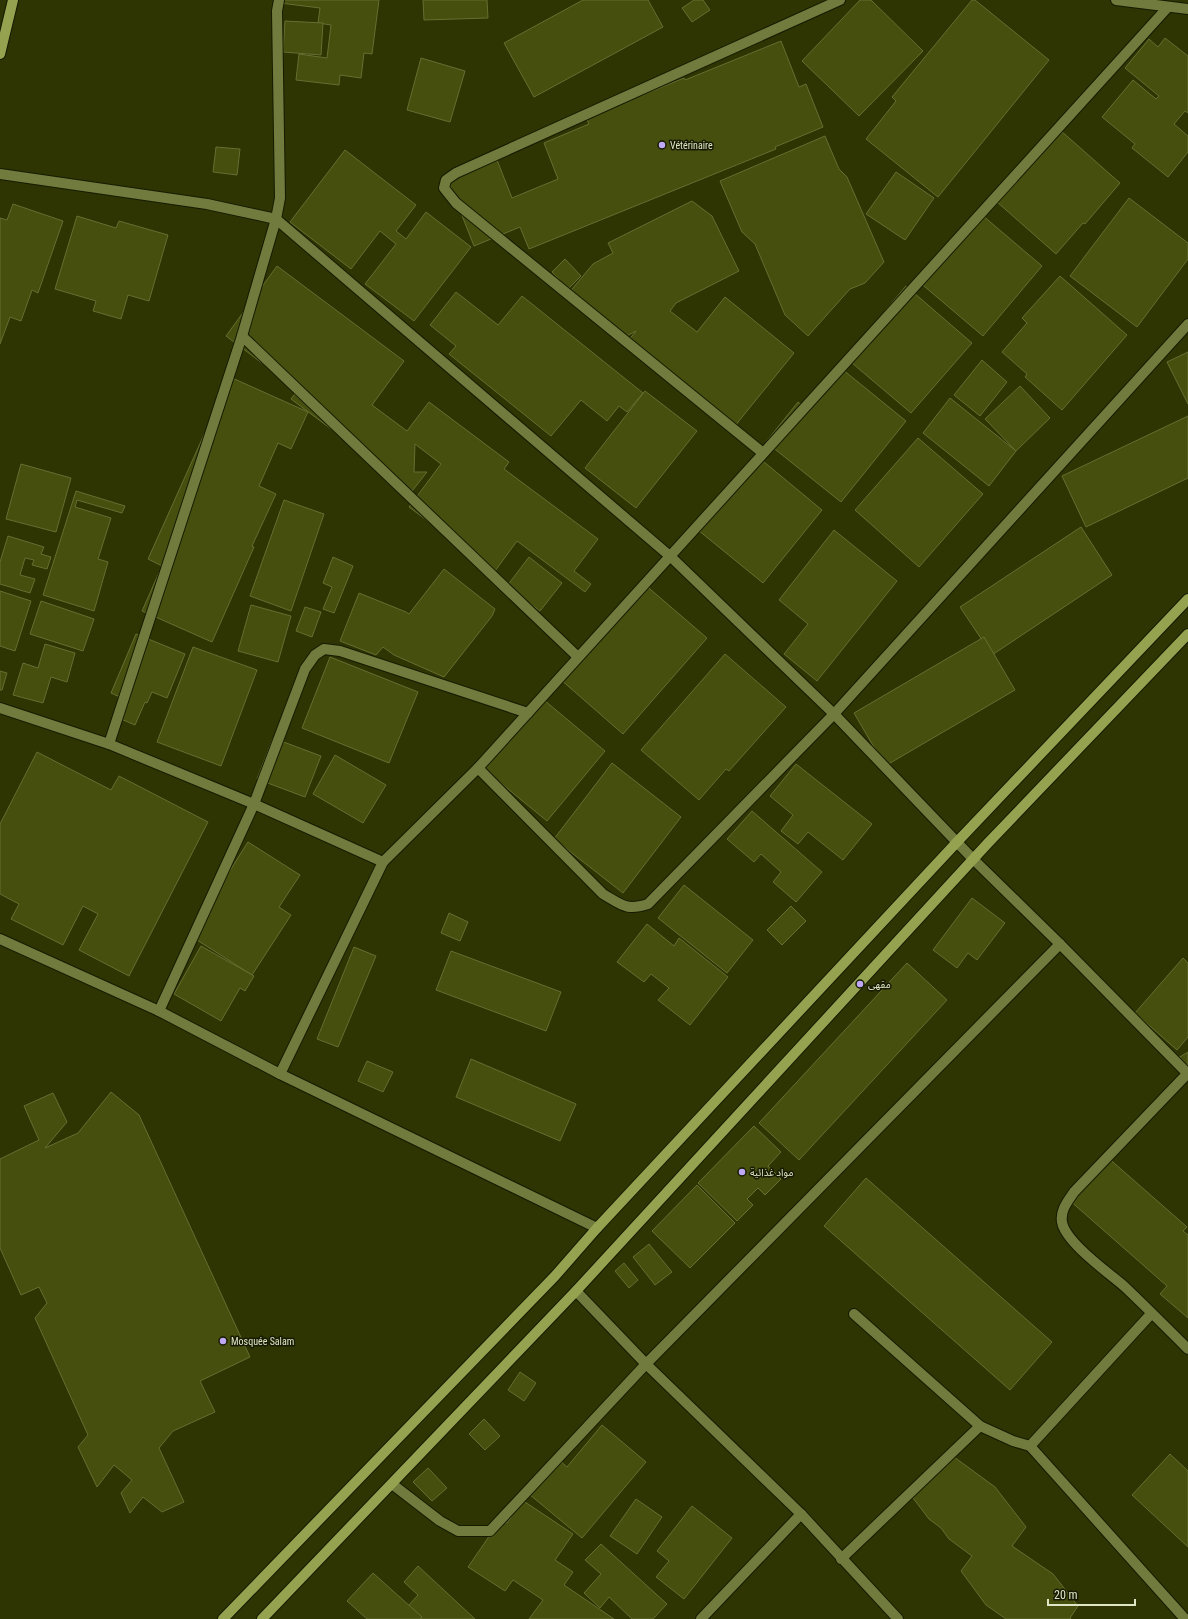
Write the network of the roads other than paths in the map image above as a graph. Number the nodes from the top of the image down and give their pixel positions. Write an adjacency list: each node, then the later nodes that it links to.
1 (13, 0): 7 (main road)
2 (278, 0): 9 (street)
3 (840, 0): 12 (street)
4 (1116, 0): 5 (street)
5 (1168, 7): 6 (street); 12 (street)
6 (1188, 9)
7 (0, 54)
8 (0, 174): 9 (street)
9 (276, 219): 11 (street); 13 (street)
10 (1188, 324): 19 (street)
11 (242, 336): 16 (street); 20 (street)
12 (764, 453): 13 (street)
13 (671, 557): 16 (street); 19 (street)
14 (1188, 599): 23 (main road)
15 (1188, 634): 24 (main road)
16 (578, 657): 18 (street)
17 (0, 708): 20 (street)
18 (528, 713): 21 (street); 22 (street)
19 (834, 714): 21 (street); 23 (street)
20 (109, 744): 22 (street)
21 (478, 768): 25 (street)
22 (254, 804): 25 (street); 28 (street)
23 (957, 842): 24 (street); 31 (main road)
24 (973, 859): 27 (street); 32 (main road)
25 (383, 862): 29 (street)
26 (0, 939): 28 (street)
27 (1060, 944): 30 (street); 36 (street)
28 (159, 1011): 29 (street)
29 (280, 1074): 31 (street)
30 (1188, 1074): 34 (street)
31 (596, 1228): 42 (main road)
32 (576, 1291): 36 (street); 39 (main road)
33 (854, 1314): 37 (street)
34 (1151, 1314): 35 (street); 38 (street)
35 (1188, 1349)
36 (646, 1364): 39 (street); 40 (street)
37 (980, 1426): 38 (street); 41 (street)
38 (1030, 1446): 46 (street)
39 (392, 1484): 43 (main road)
40 (801, 1514): 41 (street); 44 (street)
41 (841, 1559): 45 (street)
42 (224, 1619)
43 (262, 1619)
44 (701, 1619)
45 (898, 1619)
46 (1185, 1619)

